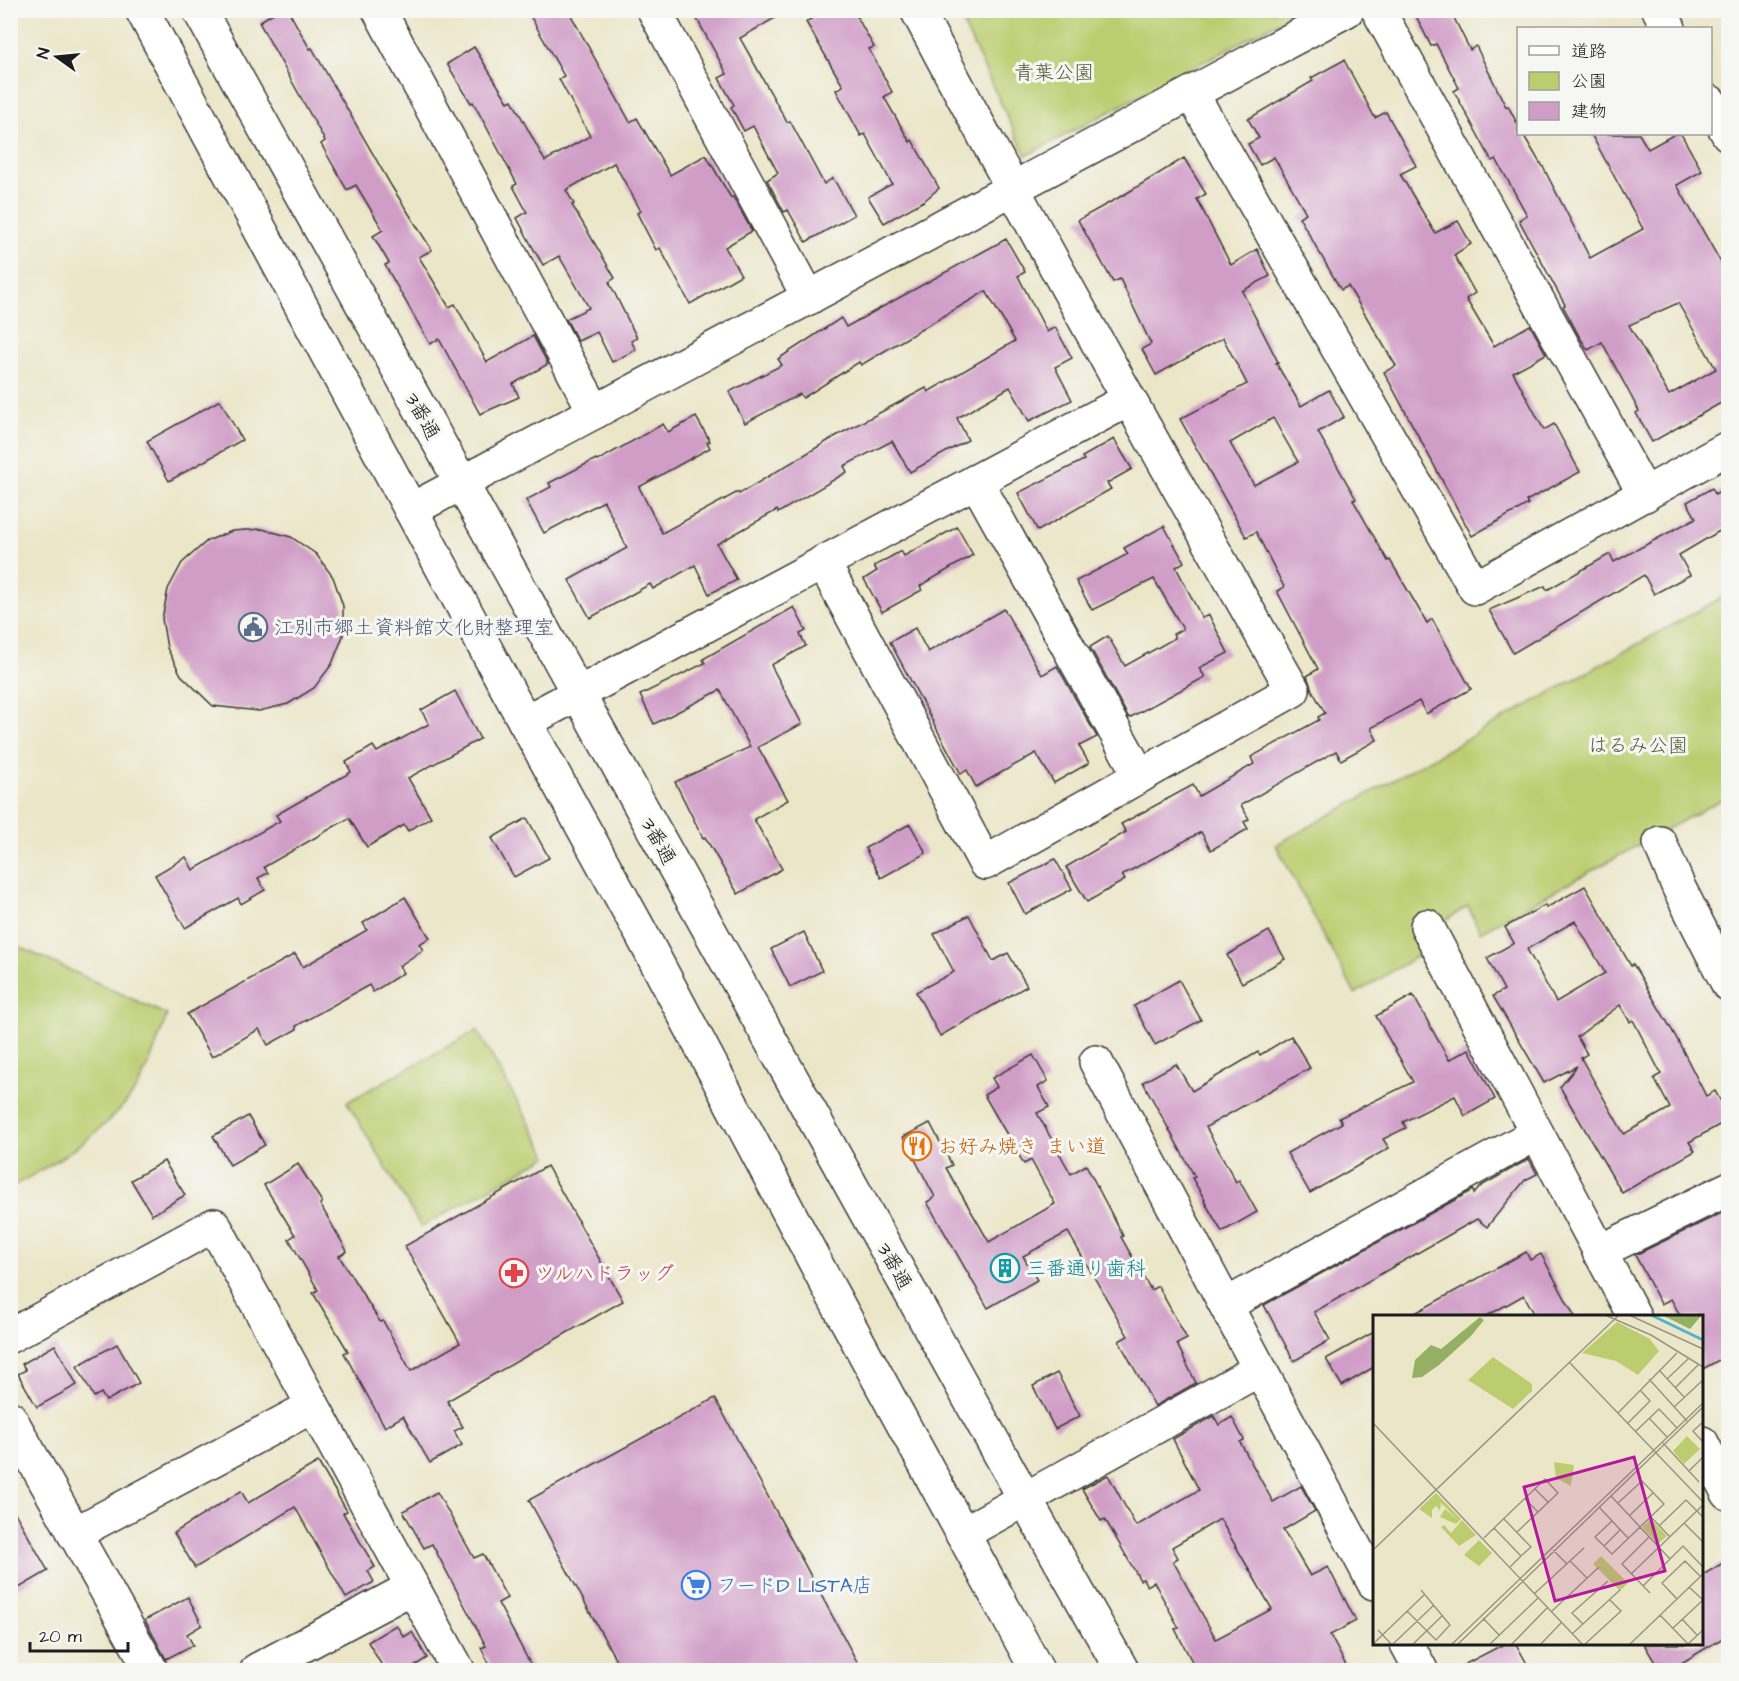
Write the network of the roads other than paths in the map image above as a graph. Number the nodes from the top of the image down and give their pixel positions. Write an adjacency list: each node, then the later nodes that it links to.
1 (142, 10): 21 (street)
2 (199, 10): 19 (street, 3番通)
3 (379, 10): 16 (street)
4 (654, 10): 14 (street)
5 (917, 10): 13 (street)
6 (1347, 10): 10 (street)
7 (1378, 10): 20 (street)
8 (1659, 10): 9 (street)
9 (1668, 27)
10 (1192, 94): 13 (street); 20 (street)
11 (1712, 106): 12 (street)
12 (1728, 134)
13 (1012, 190): 14 (street); 15 (street)
14 (809, 298): 16 (street)
15 (1128, 400): 18 (street); 25 (street)
16 (595, 412): 19 (street)
17 (1728, 448): 20 (street)
18 (976, 481): 22 (street); 25 (street)
19 (461, 484): 21 (street); 23 (street, 3番通)
20 (1644, 495)
21 (411, 510): 24 (street)
22 (823, 562): 23 (street); 25 (street)
23 (577, 693): 24 (street); 41 (street, 3番通)
24 (525, 722): 43 (street)
25 (1140, 776)
26 (1660, 843): 28 (street)
27 (1427, 926): 30 (street)
28 (1728, 984)
29 (1096, 1062): 33 (street)
30 (1536, 1134): 32 (street); 33 (street)
31 (1728, 1189): 32 (street)
32 (1599, 1252): 34 (street)
33 (1226, 1305): 36 (street)
34 (1633, 1315)
35 (10, 1336): 37 (street)
36 (1260, 1369): 41 (street); 44 (street)
37 (313, 1406): 42 (street); 45 (street)
38 (10, 1419): 42 (street)
39 (1703, 1447): 40 (street)
40 (1728, 1493)
41 (1025, 1499): 43 (street); 51 (street, 3番通)
42 (74, 1534): 47 (street)
43 (962, 1534): 50 (street)
44 (1373, 1581)
45 (413, 1587): 48 (street); 49 (street)
46 (1408, 1645): 52 (street)
47 (151, 1671)
48 (257, 1671)
49 (458, 1671)
50 (1037, 1671)
51 (1122, 1671)
52 (1421, 1671)

